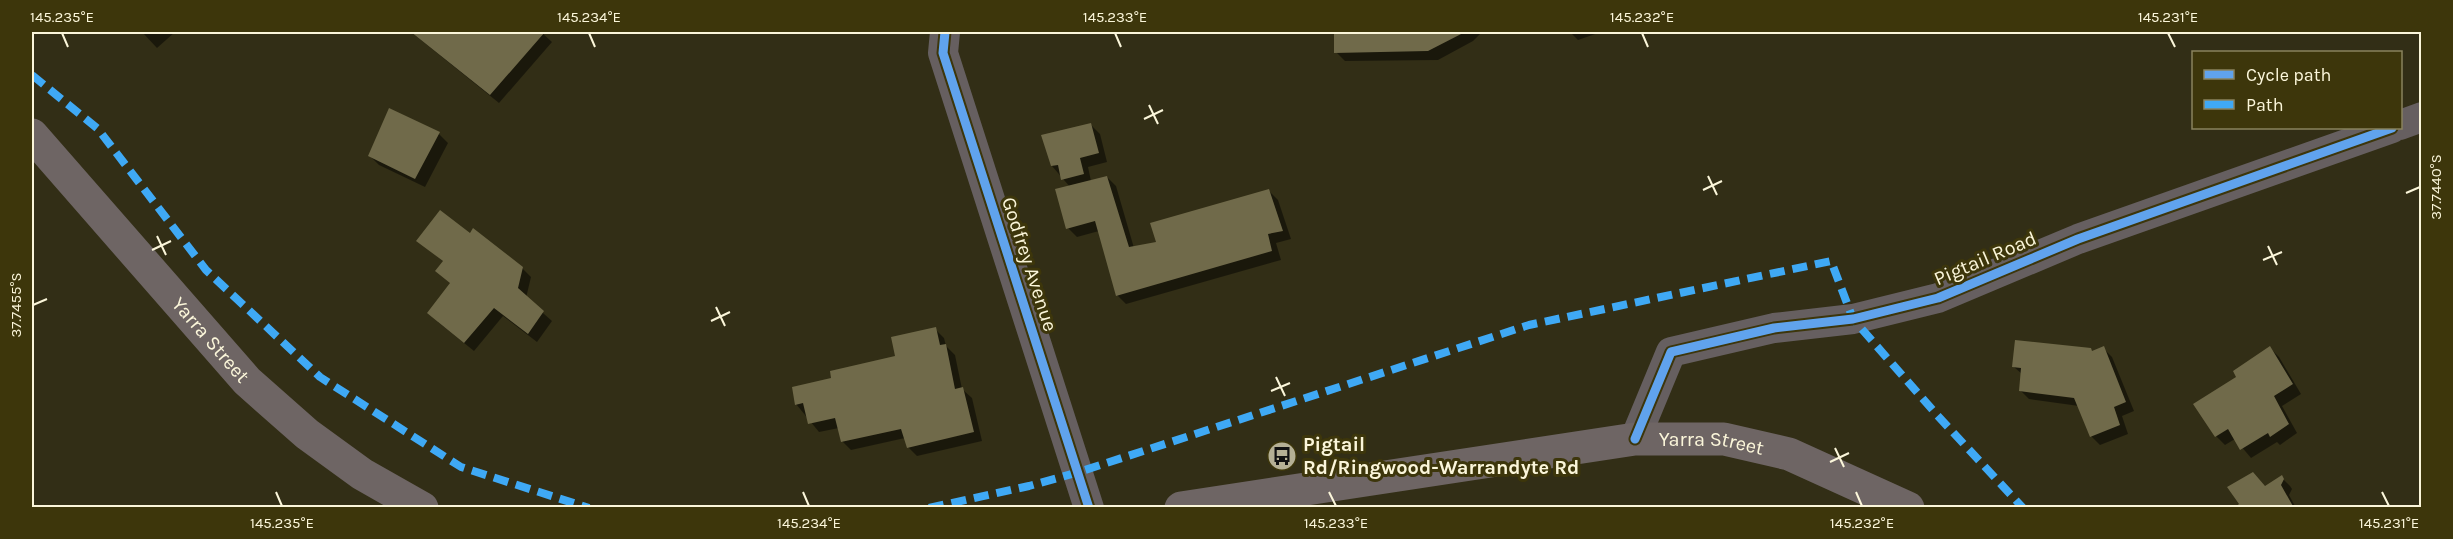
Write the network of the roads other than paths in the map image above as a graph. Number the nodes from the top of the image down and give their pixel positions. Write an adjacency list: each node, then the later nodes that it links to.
1 (945, 32): 8 (street, Godfrey Avenue)
2 (2421, 117): 3 (street)
3 (2402, 123)
4 (2389, 129): 6 (street, Pigtail Road)
5 (32, 135): 7 (main road, Yarra Street)
6 (1635, 439): 9 (main road, Yarra Street); 10 (main road, Yarra Street)
7 (422, 507)
8 (1089, 507)
9 (1181, 507)
10 (1908, 507)

